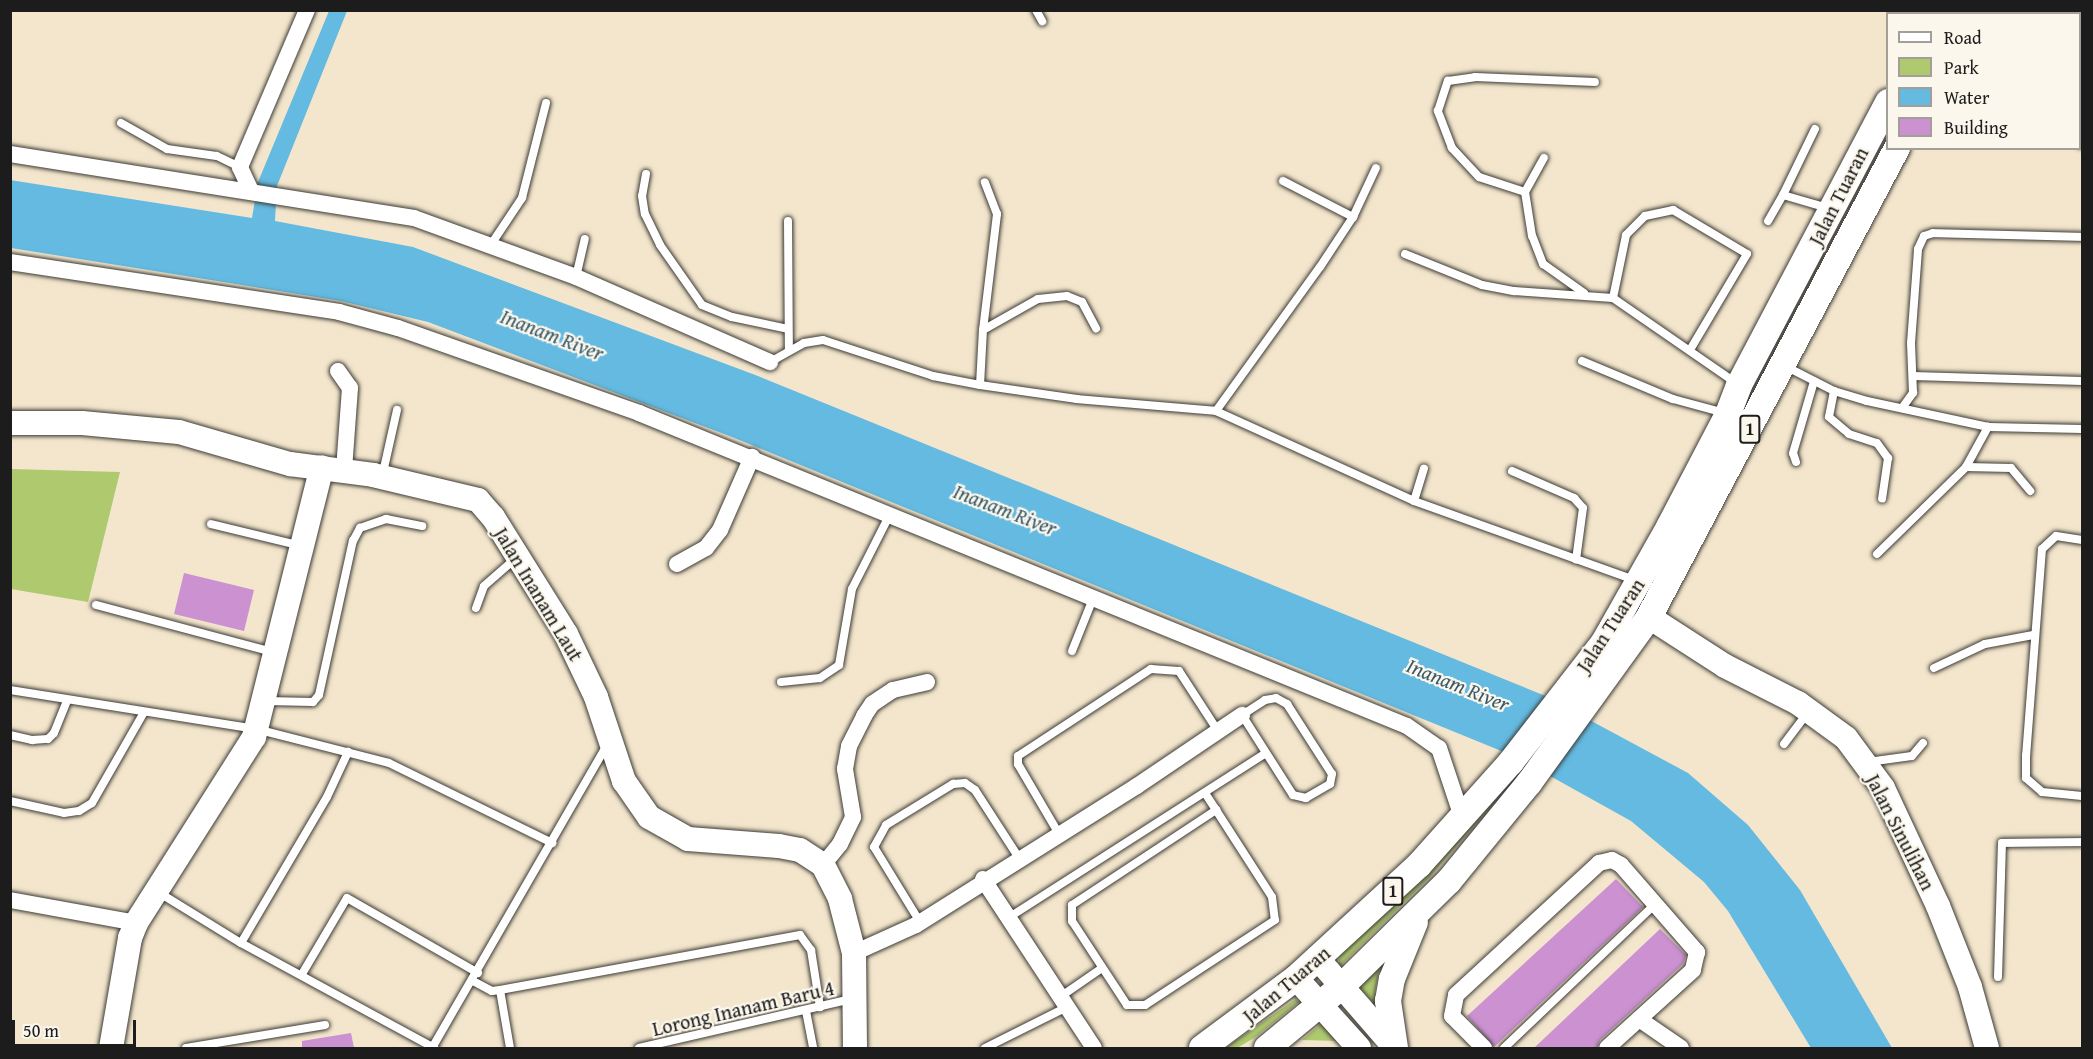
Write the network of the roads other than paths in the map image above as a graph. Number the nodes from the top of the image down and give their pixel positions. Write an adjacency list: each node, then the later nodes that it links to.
1 (307, 10): 12 (street)
2 (1036, 10): 3 (lane)
3 (1042, 21)
4 (1595, 82): 18 (lane)
5 (546, 103): 26 (lane)
6 (1886, 104): 20 (main road, Jalan Tuaran / 1)
7 (121, 123): 12 (lane)
8 (1815, 129): 19 (lane)
9 (10, 154): 17 (street)
10 (1895, 154): 20 (main road); 39 (main road, Jalan Tuaran / 1)
11 (1544, 158): 18 (lane)
12 (240, 167): 17 (street)
13 (1376, 168): 21 (lane)
14 (646, 174): 33 (lane)
15 (1283, 181): 21 (lane)
16 (985, 182): 34 (lane)
17 (251, 191): 26 (street)
18 (1525, 192): 30 (lane)
19 (1783, 195): 20 (lane); 23 (lane)
20 (1831, 210): 45 (main road, Jalan Tuaran / 1)
21 (1353, 217): 49 (lane)
22 (788, 221): 33 (lane)
23 (1768, 221)
24 (2082, 237): 41 (lane)
25 (585, 239): 29 (lane)
26 (490, 247): 29 (street)
27 (1406, 254): 30 (lane)
28 (10, 262): 54 (street)
29 (576, 277): 38 (street)
30 (1584, 293): 31 (lane)
31 (1613, 298): 36 (lane); 36 (lane)
32 (1096, 328): 34 (lane)
33 (788, 329): 35 (lane)
34 (983, 330): 44 (lane)
35 (789, 350): 38 (lane); 44 (lane)
36 (1690, 350): 45 (lane)
37 (1582, 361): 50 (lane)
38 (770, 362)
39 (1785, 366): 42 (lane); 77 (main road, Jalan Tuaran / 1)
40 (338, 371): 57 (street)
41 (1913, 375): 43 (lane); 47 (lane)
42 (1814, 381): 46 (lane); 55 (lane)
43 (2082, 381)
44 (980, 385): 49 (lane)
45 (1739, 385): 50 (main road, Jalan Tuaran / 1)
46 (1834, 391): 47 (lane); 62 (lane)
47 (1902, 408): 52 (lane)
48 (397, 410): 60 (lane)
49 (1216, 411): 63 (lane)
50 (1728, 414): 73 (main road, Jalan Tuaran / 1)
51 (10, 423): 57 (street, Jalan Inanam Laut)
52 (1988, 427): 53 (lane); 56 (lane)
53 (2082, 429)
54 (752, 457): 64 (street); 72 (street)
55 (1796, 462)
56 (1966, 467): 61 (lane); 69 (lane)
57 (333, 468): 60 (street, Jalan Inanam Laut); 68 (street)
58 (1424, 468): 63 (lane)
59 (1512, 471): 71 (lane)
60 (382, 477): 70 (street, Jalan Inanam Laut)
61 (2030, 491)
62 (1882, 500)
63 (1414, 501): 71 (lane)
64 (890, 514): 74 (street); 82 (lane)
65 (211, 524): 68 (lane)
66 (422, 526): 87 (lane)
67 (2082, 540): 78 (lane)
68 (302, 546): 80 (street)
69 (1877, 554)
70 (517, 558): 76 (lane); 94 (street, Jalan Inanam Laut)
71 (1576, 560): 73 (lane)
72 (677, 564)
73 (1640, 581): 85 (main road, Jalan Tuaran / 1)
74 (1092, 601): 79 (lane); 104 (street)
75 (96, 605): 80 (lane)
76 (476, 608)
77 (1649, 617): 85 (main road, Jalan Tuaran / 1); 88 (street, Jalan Sinulihan)
78 (2033, 635): 81 (lane); 101 (lane)
79 (1072, 651)
80 (276, 653): 87 (street)
81 (1934, 668)
82 (781, 682)
83 (927, 682): 109 (street)
84 (10, 690): 86 (lane)
85 (1579, 694): 104 (main road, Jalan Tuaran / 1); 114 (main road, Jalan Tuaran / 1)
86 (67, 700): 89 (lane); 93 (lane)
87 (263, 700): 91 (street)
88 (1809, 710): 96 (lane); 99 (street, Jalan Sinulihan)
89 (143, 714): 91 (lane); 102 (lane)
90 (1242, 715): 92 (street); 98 (lane); 98 (lane)
91 (256, 729): 97 (lane); 111 (street)
92 (1218, 731): 105 (street); 105 (lane)
93 (10, 735)
94 (610, 740): 107 (lane); 109 (street, Jalan Inanam Laut)
95 (1923, 743): 99 (lane)
96 (1784, 744)
97 (348, 752): 107 (lane); 118 (lane)
98 (1266, 753): 100 (lane)
99 (1865, 763): 153 (street, Jalan Sinulihan)
100 (1205, 793): 103 (lane); 115 (lane)
101 (2082, 796)
102 (10, 801)
103 (1216, 810): 121 (lane); 121 (lane)
104 (1462, 817): 120 (main road, Jalan Tuaran / 1)
105 (1059, 834): 108 (street)
106 (2082, 842): 124 (lane)
107 (552, 843): 122 (lane)
108 (1019, 858): 110 (street); 116 (lane)
109 (823, 865): 119 (street)
110 (983, 879): 115 (street); 116 (street)
111 (158, 892): 117 (street); 118 (lane)
112 (10, 900): 117 (street)
113 (1655, 904): 134 (street); 149 (street); 150 (lane)
114 (1419, 913): 127 (main road, Jalan Tuaran / 1); 148 (main road)
115 (1008, 918): 130 (street)
116 (920, 922): 119 (street)
117 (136, 923): 136 (street)
118 (241, 943): 123 (lane)
119 (854, 953): 129 (street)
120 (1318, 959): 125 (main road, Jalan Tuaran / 1); 127 (street)
121 (1102, 968): 130 (lane)
122 (478, 973): 123 (lane); 126 (lane)
123 (302, 974): 138 (lane)
124 (1998, 977)
125 (1296, 978): 131 (street); 145 (main road, Jalan Tuaran / 1)
126 (473, 981): 128 (lane); 138 (lane)
127 (1342, 986): 131 (main road, Jalan Tuaran / 1); 148 (street)
128 (500, 990): 132 (lane); 139 (lane)
129 (856, 999): 132 (lane, Lorong Inanam Baru 4); 142 (street)
130 (1063, 1002): 143 (lane); 144 (street)
131 (1320, 1006): 146 (main road, Jalan Tuaran / 1); 147 (street)
132 (820, 1007): 133 (lane, Lorong Inanam Baru 4)
133 (806, 1011): 140 (lane, Lorong Inanam Baru 4); 141 (lane)
134 (1639, 1019): 151 (street); 152 (street)
135 (325, 1025): 137 (lane)
136 (111, 1048)
137 (186, 1048)
138 (433, 1048)
139 (510, 1048)
140 (639, 1048)
141 (813, 1048)
142 (855, 1048)
143 (985, 1048)
144 (1094, 1048)
145 (1202, 1048)
146 (1268, 1048)
147 (1359, 1048)
148 (1395, 1048)
149 (1484, 1048)
150 (1503, 1048)
151 (1607, 1048)
152 (1681, 1048)
153 (1987, 1048)

